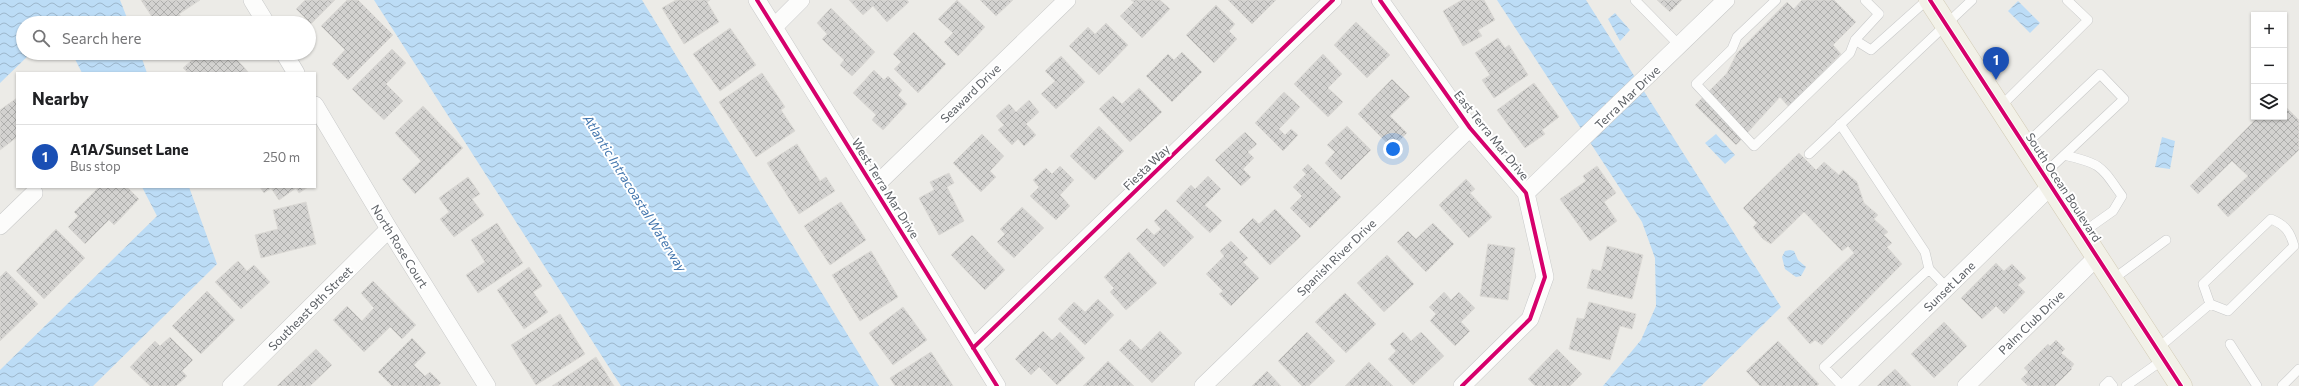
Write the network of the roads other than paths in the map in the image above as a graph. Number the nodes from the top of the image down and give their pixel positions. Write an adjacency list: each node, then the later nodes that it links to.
1 (252, 0): 15 (street)
2 (757, 0): 17 (street, West Terra Mar Drive)
3 (801, 0): 17 (street)
4 (1067, 0): 30 (street, Seaward Drive)
5 (1333, 0): 43 (street, Fiesta Way)
6 (1380, 0): 25 (street, East Terra Mar Drive)
7 (1635, 0): 19 (lane)
8 (1726, 0): 19 (street, Terra Mar Drive)
9 (1776, 0): 18 (lane)
10 (1865, 0): 18 (lane)
11 (1927, 0): 18 (lane)
12 (1930, 0): 16 (main road, South Ocean Boulevard)
13 (1972, 0): 16 (lane)
14 (2067, 0): 23 (lane)
15 (262, 16)
16 (1946, 24): 23 (main road, South Ocean Boulevard); 24 (lane)
17 (774, 27): 30 (street, West Terra Mar Drive)
18 (1855, 40)
19 (1680, 46): 32 (street, Terra Mar Drive)
20 (288, 60): 21 (street)
21 (295, 72)
22 (316, 107): 34 (street, North Rose Court)
23 (2000, 107): 26 (main road, South Ocean Boulevard)
24 (1840, 124): 27 (lane); 38 (lane)
25 (1470, 128): 32 (street, East Terra Mar Drive); 49 (street, Spanish River Drive)
26 (2025, 145): 28 (lane); 29 (main road, South Ocean Boulevard)
27 (1809, 154)
28 (2064, 155): 29 (lane); 35 (lane)
29 (2048, 180): 35 (main road, South Ocean Boulevard); 40 (street, Sunset Lane)
30 (874, 187): 43 (street, West Terra Mar Drive)
31 (34, 193): 33 (street)
32 (1526, 193): 50 (street, East Terra Mar Drive)
33 (0, 226)
34 (389, 229): 46 (street, Southeast 9th Street); 47 (street, North Rose Court)
35 (2082, 233): 37 (main road, South Ocean Boulevard)
36 (2166, 240): 39 (lane)
37 (2097, 257): 39 (main road, South Ocean Boulevard); 53 (street, Palm Club Drive)
38 (1929, 268): 40 (lane); 51 (lane)
39 (2112, 280): 44 (main road, South Ocean Boulevard)
40 (1947, 288): 52 (street, Sunset Lane)
41 (2210, 304): 41 (lane); 44 (lane)
42 (2230, 344): 58 (lane)
43 (974, 348): 48 (street, West Terra Mar Drive)
44 (2160, 354): 56 (lane); 57 (main road, South Ocean Boulevard)
45 (2299, 369): 59 (lane)
46 (231, 386)
47 (487, 386)
48 (997, 386)
49 (1203, 386)
50 (1462, 386)
51 (1842, 386)
52 (1846, 386)
53 (1966, 386)
54 (2104, 386): 55 (lane)
55 (2113, 386)
56 (2126, 386)
57 (2181, 386)
58 (2257, 386)
59 (2282, 386)

